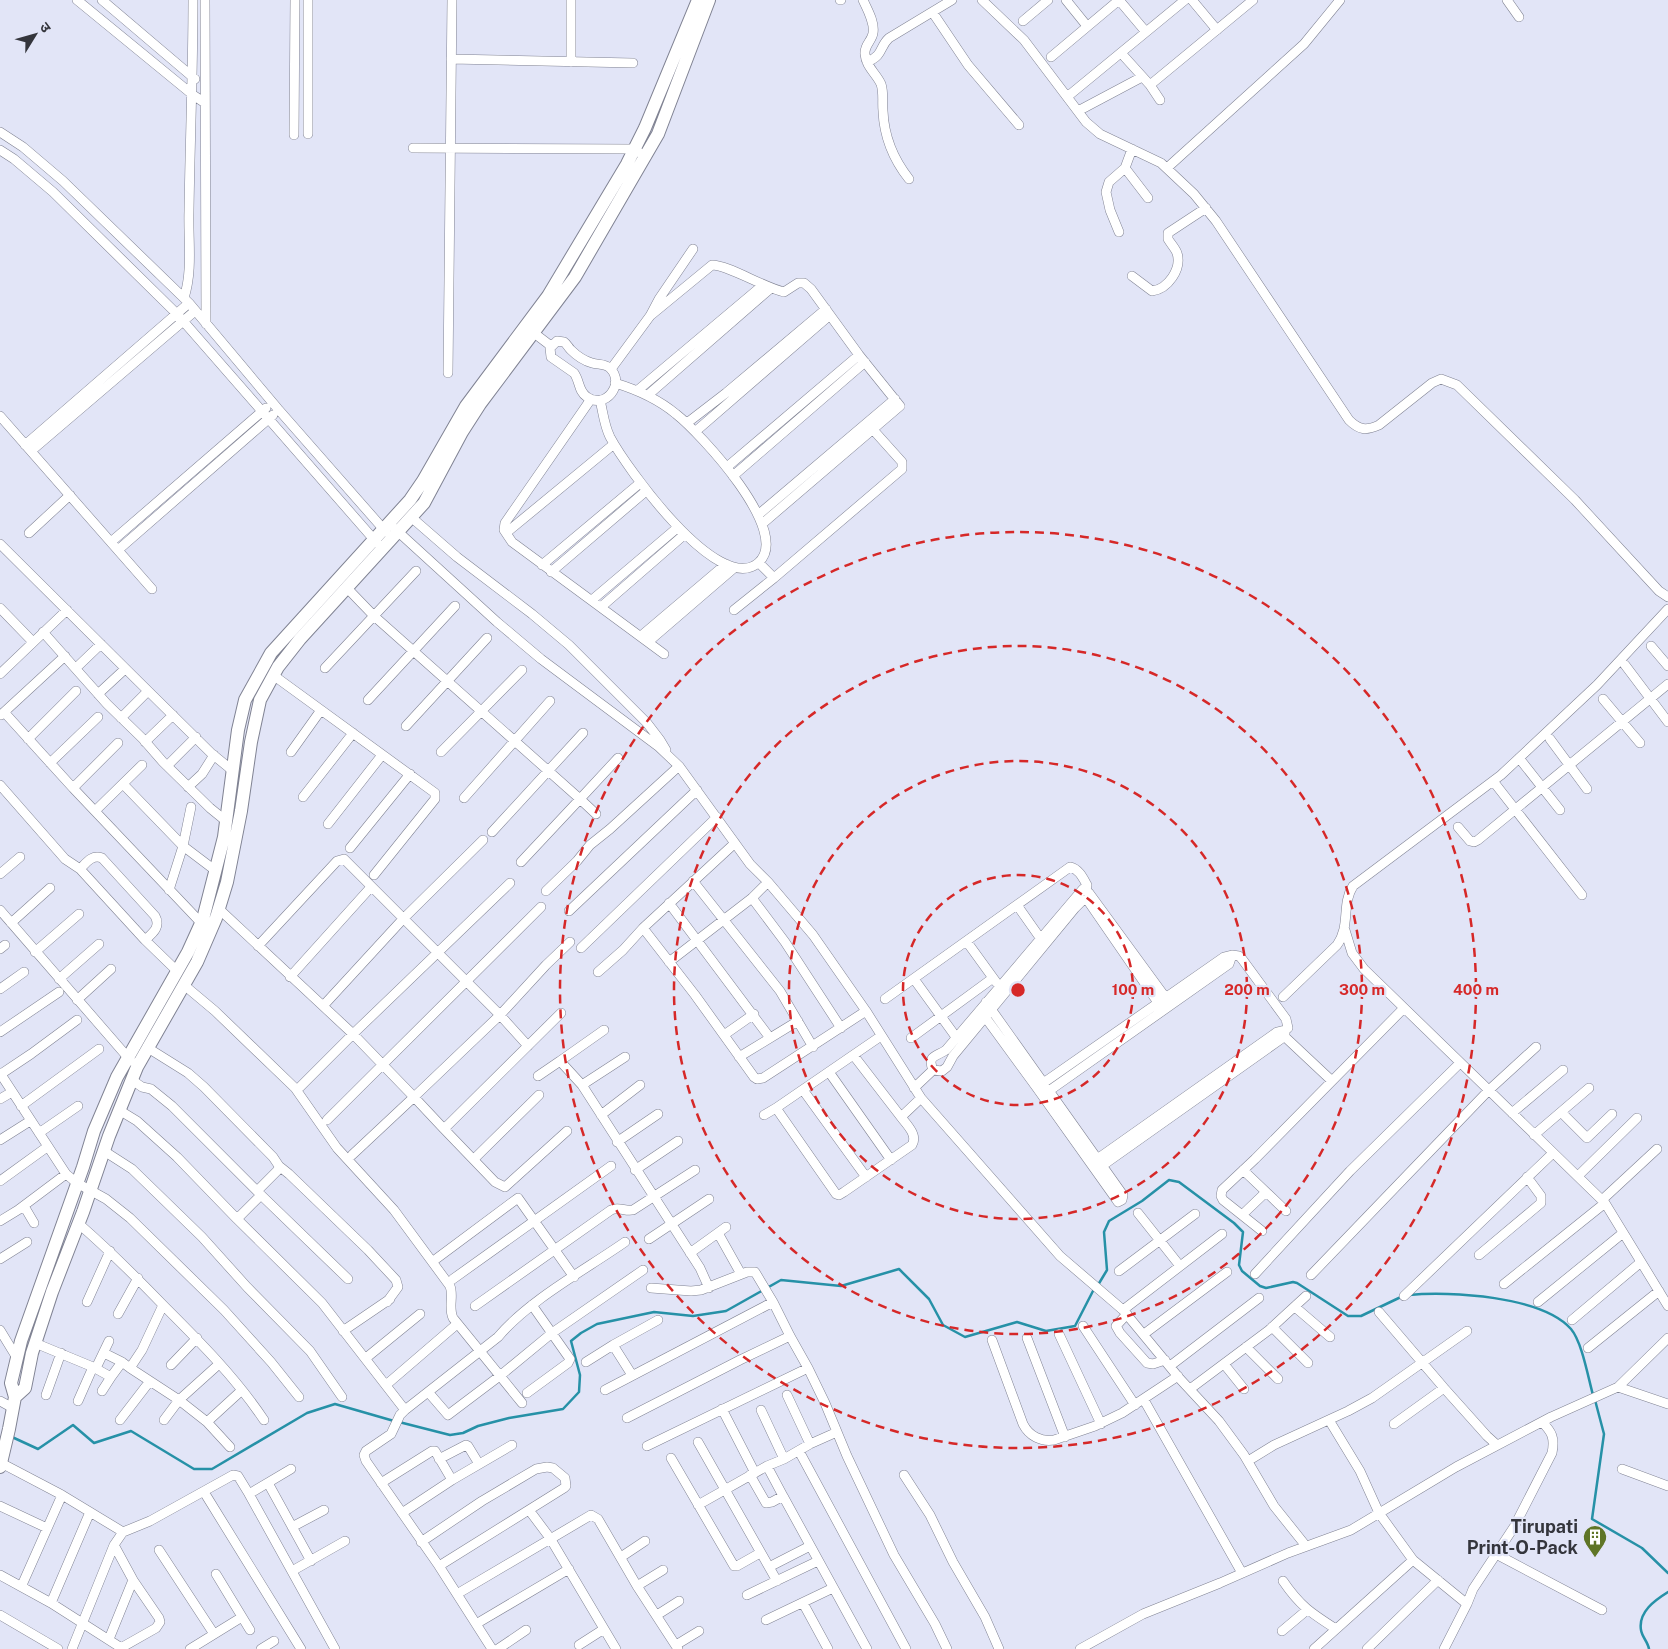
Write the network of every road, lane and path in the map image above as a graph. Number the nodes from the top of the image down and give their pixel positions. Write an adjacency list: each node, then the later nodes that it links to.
1 (77, 0): 40 (street)
2 (102, 0): 36 (street)
3 (193, 0): 36 (street)
4 (205, 0): 39 (street)
5 (295, 0): 48 (street)
6 (308, 0): 47 (street)
7 (452, 0): 32 (street)
8 (571, 0): 33 (street)
9 (698, 0): 51 (main road)
10 (709, 0): 54 (main road)
11 (863, 0): 28 (street)
12 (952, 0): 22 (street)
13 (982, 0): 41 (street)
14 (1048, 0): 24 (street)
15 (1066, 0): 25 (street)
16 (1119, 0): 25 (street); 27 (street)
17 (1186, 0): 27 (street)
18 (1192, 0): 26 (street)
19 (1253, 0): 26 (street)
20 (1340, 0): 56 (street)
21 (1507, 0): 23 (street)
22 (933, 13): 29 (street); 45 (street)
23 (1519, 17)
24 (1023, 21)
25 (1087, 26): 31 (street)
26 (1217, 30): 38 (street)
27 (1146, 32): 30 (street)
28 (873, 34): 29 (street); 34 (street)
29 (886, 41): 34 (street)
30 (1122, 53): 37 (street); 41 (street)
31 (1051, 57)
32 (451, 59): 33 (street); 50 (street)
33 (572, 62): 35 (street)
34 (867, 62): 57 (street)
35 (633, 63)
36 (193, 77): 39 (street); 40 (street)
37 (1142, 77): 38 (street); 44 (street)
38 (1150, 85): 42 (street)
39 (205, 86): 43 (street)
40 (193, 95): 43 (street); 64 (street)
41 (1068, 97): 44 (street)
42 (1160, 100)
43 (206, 103): 68 (street)
44 (1078, 111): 52 (street)
45 (1019, 125)
46 (0, 132): 64 (street)
47 (308, 134)
48 (294, 135)
49 (413, 148): 50 (street)
50 (449, 148): 51 (street); 73 (street)
51 (634, 149): 54 (street); 96 (main road)
52 (1132, 149): 55 (street); 56 (street)
53 (1, 151): 67 (street)
54 (646, 156): 69 (main road)
55 (1125, 168): 58 (street); 60 (street)
56 (1167, 168): 59 (street)
57 (909, 179)
58 (1148, 198)
59 (1206, 208): 62 (street); 113 (street)
60 (1119, 232)
61 (693, 249): 66 (street)
62 (1132, 276)
63 (767, 287): 65 (street); 66 (street); 75 (street); 76 (street)
64 (189, 304): 67 (street); 68 (street)
65 (828, 312): 71 (street); 82 (street); 84 (street)
66 (650, 316): 72 (street)
67 (180, 318): 79 (street); 86 (street)
68 (206, 324): 78 (street)
69 (534, 334): 70 (street); 93 (main road)
70 (551, 346): 72 (street); 77 (street)
71 (862, 358): 83 (street); 87 (street); 88 (street)
72 (611, 369): 74 (street)
73 (448, 373)
74 (616, 384): 75 (street); 77 (street)
75 (638, 390): 76 (street)
76 (648, 396): 82 (street)
77 (595, 400): 85 (street); 98 (street)
78 (275, 406): 79 (street); 81 (street); 96 (street)
79 (262, 411): 81 (street); 100 (street)
80 (0, 416): 86 (street)
81 (268, 419): 102 (street); 103 (street)
82 (687, 423): 84 (street)
83 (870, 426): 92 (street); 94 (street); 110 (street)
84 (696, 431): 87 (street)
85 (614, 444): 89 (street); 98 (street)
86 (28, 448): 91 (street)
87 (727, 467): 88 (street)
88 (734, 476): 92 (street)
89 (640, 483): 90 (street); 106 (street)
90 (646, 491): 95 (street); 109 (street)
91 (70, 495): 97 (street); 100 (street)
92 (758, 515): 94 (street)
93 (411, 517): 96 (main road); 170 (street)
94 (762, 524): 104 (street)
95 (678, 528): 99 (street); 114 (street)
96 (390, 530): 102 (main road); 170 (street)
97 (29, 533)
98 (506, 533): 106 (street)
99 (685, 534): 105 (street); 116 (street)
100 (111, 542): 103 (street)
101 (0, 544): 119 (street)
102 (378, 544): 112 (main road); 178 (main road)
103 (118, 550): 111 (street)
104 (759, 563): 107 (street); 110 (street)
105 (726, 564): 107 (street); 124 (street)
106 (542, 565): 109 (street)
107 (734, 568): 124 (street)
108 (416, 571): 121 (street)
109 (551, 572): 114 (street)
110 (774, 578): 120 (street)
111 (152, 588)
112 (347, 588): 121 (street); 138 (main road)
113 (1668, 597)
114 (592, 600): 116 (street)
115 (455, 606): 128 (street)
116 (601, 607): 124 (street)
117 (0, 608): 125 (street)
118 (1668, 609): 172 (street)
119 (67, 610): 122 (street); 126 (street)
120 (734, 610)
121 (374, 616): 128 (street); 134 (street)
122 (42, 632): 125 (street); 130 (street)
123 (487, 638): 139 (street)
124 (644, 639): 129 (street)
125 (33, 642): 137 (street)
126 (101, 644): 133 (street); 135 (street)
127 (1651, 646): 132 (street)
128 (413, 651): 139 (street); 146 (street)
129 (664, 654)
130 (65, 656): 133 (street); 150 (street)
131 (1625, 665): 145 (street)
132 (1668, 666)
133 (76, 668): 143 (street)
134 (325, 668)
135 (125, 669): 142 (street); 143 (street)
136 (522, 670): 149 (street)
137 (1, 672)
138 (273, 675): 148 (street); 225 (main road)
139 (447, 681): 149 (street); 156 (street)
140 (1668, 684): 145 (street)
141 (76, 691): 160 (street)
142 (148, 691): 151 (street); 153 (street)
143 (98, 694): 153 (street)
144 (1603, 699): 154 (street)
145 (1650, 699): 154 (street); 155 (street)
146 (368, 700)
147 (550, 701): 162 (street)
148 (321, 710): 157 (street); 166 (street)
149 (481, 711): 162 (street); 167 (street)
150 (2, 714): 160 (street)
151 (173, 715): 159 (street); 163 (street)
152 (98, 717): 173 (street)
153 (121, 718): 163 (street)
154 (1622, 722): 165 (street); 175 (street)
155 (1668, 722)
156 (406, 726)
157 (353, 733): 169 (street); 189 (street)
158 (584, 733): 179 (street)
159 (196, 737): 168 (street); 176 (street)
160 (28, 739): 173 (street)
161 (1550, 739): 175 (street)
162 (514, 741): 179 (street); 190 (street)
163 (145, 742): 176 (street)
164 (118, 743): 186 (street)
165 (1640, 743)
166 (291, 752)
167 (441, 752)
168 (214, 755): 178 (street); 184 (street)
169 (382, 755): 180 (street); 199 (street)
170 (668, 755): 177 (street)
171 (618, 758): 191 (street)
172 (1519, 758): 181 (street); 185 (street)
173 (50, 763): 186 (street)
174 (142, 765): 182 (street)
175 (1569, 765): 185 (street); 187 (street)
176 (167, 766): 184 (street)
177 (679, 766): 188 (street); 218 (street)
178 (233, 771): 198 (main road)
179 (548, 771): 191 (street); 201 (street)
180 (410, 774): 205 (street); 211 (street)
181 (1493, 781): 193 (street); 234 (street)
182 (124, 784): 195 (street); 204 (street)
183 (0, 785): 208 (street)
184 (188, 787): 198 (street)
185 (1542, 787): 193 (street); 194 (street)
186 (73, 788): 195 (street)
187 (1587, 789)
188 (697, 790): 197 (street); 227 (street)
189 (303, 797)
190 (464, 798)
191 (580, 800): 196 (street); 207 (street)
192 (191, 807): 204 (street)
193 (1515, 809): 200 (street); 220 (street)
194 (1560, 810)
195 (95, 811): 217 (street)
196 (596, 814)
197 (717, 817): 203 (street); 242 (street)
198 (226, 821): 209 (main road)
199 (328, 824)
200 (1458, 827)
201 (492, 832)
202 (483, 840): 229 (street)
203 (735, 843): 212 (street); 213 (street)
204 (183, 846): 209 (street); 217 (street)
205 (350, 848)
206 (20, 857): 210 (street)
207 (520, 862)
208 (80, 869): 235 (street); 235 (street)
209 (216, 871): 232 (main road)
210 (0, 874)
211 (374, 874)
212 (693, 881): 222 (street); 230 (street)
213 (768, 882): 221 (street); 266 (street)
214 (510, 883): 244 (street)
215 (372, 887): 229 (street); 241 (street); 250 (street)
216 (50, 888): 231 (street)
217 (169, 890): 232 (street)
218 (546, 891)
219 (1086, 891): 223 (street); 237 (street); 262 (street)
220 (1582, 895)
221 (752, 898): 230 (street); 274 (street)
222 (669, 903): 233 (street); 236 (street)
223 (1018, 905): 237 (street); 239 (street)
224 (541, 907): 254 (street)
225 (219, 909): 232 (main road); 241 (street)
226 (0, 910): 231 (street)
227 (569, 911)
228 (79, 914): 243 (street)
229 (403, 919): 244 (street); 264 (street)
230 (724, 920): 236 (street); 273 (street)
231 (10, 923): 243 (street)
232 (205, 928): 247 (main road); 255 (main road)
233 (642, 928): 245 (street); 249 (street)
234 (1345, 930): 259 (street); 265 (street)
235 (145, 940): 247 (street)
236 (697, 941): 245 (street); 269 (street)
237 (1042, 941): 257 (street); 262 (street)
238 (570, 942): 270 (street)
239 (966, 942): 251 (street); 253 (street)
240 (99, 944): 252 (street)
241 (258, 946): 250 (street)
242 (581, 948)
243 (36, 952): 252 (street)
244 (437, 952): 254 (street); 278 (street)
245 (669, 962): 279 (street)
246 (111, 970): 261 (street)
247 (177, 971): 292 (main road)
248 (24, 972): 256 (street)
249 (598, 972)
250 (290, 977): 264 (street)
251 (992, 978): 257 (street); 271 (street)
252 (59, 979): 261 (street)
253 (914, 979): 260 (street); 271 (street)
254 (467, 982): 270 (street); 295 (street)
255 (184, 984): 287 (main road); 424 (street)
256 (0, 989)
257 (1002, 990): 263 (street)
258 (59, 992): 276 (street)
259 (1283, 997)
260 (885, 999)
261 (77, 1000): 292 (street)
262 (1165, 1004): 277 (street); 306 (street); 313 (street)
263 (989, 1005): 268 (street); 306 (street)
264 (323, 1006): 278 (street)
265 (1404, 1008): 294 (street); 303 (street)
266 (866, 1011): 274 (street); 280 (street)
267 (560, 1013): 284 (street)
268 (982, 1013): 281 (street); 297 (street); 306 (street)
269 (754, 1014): 279 (street); 282 (street)
270 (500, 1015): 284 (street); 315 (street)
271 (941, 1016): 281 (street); 283 (street)
272 (77, 1020): 300 (street)
273 (798, 1021): 282 (street); 285 (street)
274 (841, 1028): 285 (street)
275 (604, 1030): 293 (street)
276 (0, 1032)
277 (1284, 1033): 303 (street); 313 (street)
278 (353, 1034): 295 (street); 307 (street)
279 (724, 1036): 291 (street)
280 (881, 1036): 289 (street); 308 (street)
281 (956, 1037): 297 (street)
282 (770, 1038): 291 (street)
283 (911, 1038)
284 (528, 1046): 332 (street)
285 (813, 1047): 291 (street)
286 (1536, 1047): 311 (street)
287 (148, 1048): 296 (main road); 346 (street)
288 (100, 1049): 318 (street)
289 (854, 1056): 299 (street); 328 (street)
290 (625, 1057): 304 (street)
291 (739, 1057)
292 (127, 1058): 296 (street); 356 (main road)
293 (560, 1061): 301 (street); 304 (street)
294 (1460, 1063): 311 (street); 395 (street)
295 (384, 1064): 315 (street); 330 (street)
296 (137, 1067): 302 (main road)
297 (933, 1070): 308 (street)
298 (1563, 1070): 323 (street)
299 (829, 1072): 310 (street); 345 (street)
300 (1, 1073): 312 (street)
301 (538, 1076)
302 (132, 1080): 321 (main road); 359 (street)
303 (1332, 1081): 350 (street)
304 (582, 1085): 324 (street)
305 (640, 1085): 324 (street)
306 (1041, 1085): 313 (street)
307 (300, 1087)
308 (914, 1088): 316 (street)
309 (1589, 1088): 322 (street)
310 (803, 1090): 320 (street); 352 (street)
311 (1489, 1090): 323 (street); 396 (street)
312 (12, 1092): 317 (street); 318 (street)
313 (1046, 1093)
314 (539, 1095): 344 (street)
315 (414, 1097): 332 (street); 343 (street)
316 (921, 1098): 328 (street); 418 (street)
317 (0, 1099)
318 (21, 1106): 331 (street)
319 (78, 1106): 334 (street)
320 (776, 1108): 327 (street); 352 (street)
321 (119, 1110): 341 (main road); 368 (street)
322 (1561, 1112): 326 (street); 335 (street)
323 (1512, 1113): 335 (street)
324 (601, 1114): 338 (street)
325 (658, 1114): 338 (street)
326 (1612, 1114)
327 (764, 1115)
328 (901, 1117): 345 (street)
329 (1637, 1118): 354 (street)
330 (327, 1120)
331 (30, 1121): 334 (street); 336 (street)
332 (444, 1129): 344 (street)
333 (567, 1131): 344 (street)
334 (39, 1133): 339 (street)
335 (1534, 1134): 342 (street)
336 (0, 1140)
337 (678, 1141): 348 (street)
338 (617, 1142): 348 (street)
339 (47, 1147): 351 (street); 355 (street)
340 (1657, 1149): 362 (street)
341 (104, 1151): 357 (main road); 479 (street)
342 (1553, 1153): 353 (street); 354 (street)
343 (352, 1155)
344 (474, 1159)
345 (891, 1160): 352 (street)
346 (279, 1166): 359 (street); 411 (street)
347 (611, 1166): 369 (street)
348 (635, 1170): 360 (street)
349 (694, 1170): 360 (street)
350 (1243, 1170): 358 (street); 367 (street)
351 (66, 1174): 356 (street); 363 (street)
352 (866, 1177)
353 (1528, 1177): 386 (street); 407 (street)
354 (1579, 1177): 362 (street)
355 (0, 1181)
356 (77, 1184): 357 (street); 447 (main road)
357 (90, 1191): 372 (main road); 478 (street)
358 (1266, 1192): 364 (street); 367 (street)
359 (259, 1193): 368 (street); 399 (street)
360 (654, 1198): 373 (street); 383 (street)
361 (709, 1199): 373 (street)
362 (1604, 1201): 376 (street); 401 (street)
363 (24, 1206): 370 (street); 371 (street)
364 (1286, 1211)
365 (1138, 1213): 380 (street)
366 (1194, 1214): 380 (street)
367 (1242, 1215): 375 (street)
368 (237, 1219): 428 (street)
369 (534, 1220): 383 (street); 388 (street); 400 (street)
370 (0, 1221)
371 (34, 1223)
372 (79, 1224): 384 (street); 440 (main road)
373 (671, 1225): 379 (street); 385 (street)
374 (726, 1227): 377 (street)
375 (1262, 1232)
376 (1623, 1232): 389 (street); 412 (street)
377 (718, 1233): 385 (street); 394 (street)
378 (1222, 1234): 390 (street)
379 (649, 1238)
380 (1159, 1240): 390 (street); 392 (street)
381 (27, 1242): 387 (street)
382 (625, 1242): 397 (street)
383 (554, 1249): 397 (street); 415 (street)
384 (110, 1251): 398 (street); 410 (street)
385 (690, 1253): 403 (street)
386 (1479, 1255)
387 (0, 1259)
388 (436, 1259)
389 (1641, 1262): 404 (street); 423 (street)
390 (1180, 1266): 418 (street)
391 (644, 1270): 430 (street)
392 (1119, 1271)
393 (1227, 1272): 432 (street)
394 (741, 1274): 403 (street); 408 (street)
395 (1255, 1274)
396 (1311, 1276)
397 (574, 1277): 414 (street)
398 (138, 1278): 413 (street); 420 (street)
399 (348, 1279)
400 (453, 1279)
401 (1504, 1284)
402 (651, 1288): 403 (street)
403 (709, 1288)
404 (1659, 1291): 416 (street); 443 (street)
405 (400, 1292): 411 (street)
406 (1306, 1296): 417 (street)
407 (1404, 1296)
408 (771, 1298): 433 (street); 461 (street)
409 (1259, 1298): 451 (street)
410 (87, 1302)
411 (386, 1302): 428 (street)
412 (1538, 1302)
413 (163, 1305): 435 (street); 458 (street)
414 (532, 1305): 430 (street); 444 (street)
415 (475, 1306)
416 (1668, 1306)
417 (1295, 1307): 426 (street); 434 (street)
418 (1125, 1312): 432 (street); 451 (street)
419 (1379, 1312): 453 (street)
420 (118, 1314)
421 (420, 1314): 448 (street)
422 (658, 1320): 441 (street)
423 (1572, 1320)
424 (458, 1324): 444 (street); 466 (street)
425 (1082, 1326): 487 (street)
426 (1272, 1327): 442 (street); 452 (street)
427 (0, 1330): 447 (street)
428 (343, 1331): 448 (street)
429 (1467, 1331): 453 (street)
430 (552, 1333): 460 (street); 475 (street)
431 (1059, 1334): 498 (street)
432 (1144, 1334): 451 (street)
433 (790, 1336): 459 (street); 491 (street)
434 (1330, 1337)
435 (196, 1338): 454 (street); 456 (street)
436 (1027, 1338): 501 (street)
437 (1668, 1338): 467 (street)
438 (992, 1340): 501 (street)
439 (109, 1341): 446 (street)
440 (35, 1343): 445 (street); 484 (main road)
441 (612, 1345): 450 (street); 461 (street)
442 (1246, 1348): 455 (street); 464 (street)
443 (1588, 1348)
444 (481, 1351): 460 (street); 474 (street)
445 (61, 1353): 457 (street); 476 (street)
446 (104, 1353): 449 (street); 457 (street)
447 (17, 1358): 484 (main road)
448 (366, 1358): 466 (street)
449 (122, 1362): 458 (street); 463 (street)
450 (586, 1362)
451 (1167, 1363): 462 (street)
452 (1308, 1363)
453 (1422, 1363): 468 (street); 495 (street)
454 (219, 1364): 470 (street); 480 (street)
455 (1224, 1364): 469 (street); 472 (street)
456 (171, 1365)
457 (94, 1368): 463 (street); 483 (street)
458 (130, 1368): 465 (street)
459 (808, 1368): 488 (street); 500 (street)
460 (501, 1375): 474 (street); 485 (street)
461 (632, 1375): 471 (street)
462 (1178, 1376): 472 (street); 481 (street)
463 (111, 1377): 473 (street)
464 (1278, 1379)
465 (150, 1382): 480 (street); 492 (street)
466 (386, 1385): 490 (street)
467 (1618, 1387): 486 (street); 497 (street)
468 (1444, 1388): 499 (street); 505 (street)
469 (1244, 1389)
470 (242, 1390): 494 (street); 496 (street)
471 (606, 1390)
472 (1190, 1390): 512 (street)
473 (102, 1391)
474 (429, 1393): 490 (street)
475 (527, 1393)
476 (46, 1395)
477 (787, 1395): 503 (street)
478 (299, 1397)
479 (342, 1397)
480 (179, 1400): 493 (street); 496 (street)
481 (1144, 1400): 487 (street); 558 (street)
482 (0, 1401): 484 (street)
483 (78, 1401)
484 (14, 1402): 514 (main road)
485 (522, 1403)
486 (1668, 1404)
487 (1135, 1405): 498 (street)
488 (722, 1410): 506 (street); 518 (street)
489 (760, 1410): 511 (street)
490 (403, 1413): 522 (street)
491 (628, 1418)
492 (120, 1420)
493 (164, 1420)
494 (264, 1420)
495 (1330, 1420): 512 (street); 535 (street)
496 (207, 1422): 507 (street)
497 (1542, 1422): 505 (street); 548 (street)
498 (1101, 1424): 501 (street)
499 (1394, 1424)
500 (837, 1432): 503 (street); 606 (street)
501 (1065, 1437)
502 (698, 1442): 524 (street)
503 (810, 1444): 508 (street)
504 (512, 1445): 513 (street)
505 (1497, 1445): 535 (street)
506 (648, 1446)
507 (230, 1447)
508 (799, 1451): 511 (street); 605 (street)
509 (439, 1458): 513 (street); 520 (street); 522 (street)
510 (671, 1458): 529 (street)
511 (784, 1459): 515 (street)
512 (1248, 1461): 545 (street)
513 (479, 1464): 520 (street)
514 (0, 1465): 527 (street)
515 (767, 1466): 518 (street); 528 (street)
516 (291, 1469): 521 (street)
517 (1622, 1469): 523 (street)
518 (753, 1474): 524 (street); 528 (street)
519 (904, 1475): 607 (street)
520 (452, 1480): 534 (street)
521 (268, 1483): 526 (street); 537 (street)
522 (381, 1483): 534 (street)
523 (1668, 1486)
524 (725, 1489): 529 (street); 547 (street)
525 (204, 1492): 526 (street); 538 (street); 598 (street)
526 (249, 1494): 557 (street)
527 (62, 1495): 533 (street); 536 (street)
528 (783, 1496): 544 (street)
529 (698, 1505): 547 (street)
530 (0, 1506): 536 (street)
531 (324, 1510): 537 (street)
532 (530, 1510): 539 (street); 542 (street); 553 (street)
533 (90, 1512): 538 (street); 571 (street)
534 (402, 1513): 542 (street)
535 (1379, 1514): 545 (street); 550 (street)
536 (47, 1528): 565 (street)
537 (292, 1528): 551 (street)
538 (123, 1532): 543 (street)
539 (550, 1538): 549 (street); 555 (street); 568 (street)
540 (345, 1541): 551 (street)
541 (646, 1541): 549 (street)
542 (421, 1542): 553 (street)
543 (114, 1545): 561 (street); 580 (street)
544 (810, 1546): 552 (street); 554 (street)
545 (1306, 1546): 558 (street)
546 (160, 1550): 588 (street)
547 (760, 1553): 554 (street)
548 (1496, 1554): 573 (street); 575 (street)
549 (621, 1557): 566 (street)
550 (1413, 1560): 562 (street); 583 (street)
551 (311, 1561): 557 (street)
552 (818, 1561): 563 (street); 567 (street)
553 (439, 1566): 568 (street)
554 (769, 1567): 563 (street)
555 (569, 1569): 581 (street); 582 (street)
556 (662, 1570): 566 (street)
557 (292, 1571): 599 (street)
558 (1242, 1573): 608 (street)
559 (216, 1574): 578 (street)
560 (0, 1575): 565 (street)
561 (133, 1580): 589 (street); 593 (street)
562 (1438, 1580): 573 (street); 610 (street)
563 (776, 1581): 569 (street)
564 (1283, 1581): 574 (street)
565 (22, 1586): 571 (street)
566 (637, 1586): 576 (street)
567 (833, 1588): 572 (street); 604 (street)
568 (456, 1594): 581 (street)
569 (747, 1595)
570 (679, 1601): 576 (street)
571 (51, 1603): 580 (street)
572 (803, 1603): 579 (street); 603 (street)
573 (1468, 1604): 611 (street)
574 (1307, 1610): 583 (street); 587 (street)
575 (1602, 1610)
576 (657, 1615): 592 (street)
577 (0, 1616): 594 (street)
578 (242, 1617): 584 (street); 588 (street)
579 (766, 1620)
580 (82, 1622): 589 (street); 595 (street)
581 (476, 1624): 600 (street)
582 (604, 1629): 591 (street); 602 (street)
583 (1336, 1629): 609 (street)
584 (250, 1630)
585 (526, 1630): 601 (street)
586 (699, 1630): 592 (street)
587 (1282, 1631)
588 (214, 1634): 596 (street)
589 (109, 1639): 593 (street)
590 (274, 1641): 597 (street)
591 (579, 1645)
592 (677, 1647)
593 (121, 1648)
594 (58, 1649)
595 (72, 1649)
596 (190, 1649)
597 (261, 1649)
598 (301, 1649)
599 (335, 1649)
600 (492, 1649)
601 (498, 1649)
602 (616, 1649)
603 (828, 1649)
604 (866, 1649)
605 (906, 1649)
606 (947, 1649)
607 (999, 1649)
608 (1080, 1649)
609 (1314, 1649)
610 (1367, 1649)
611 (1444, 1649)

